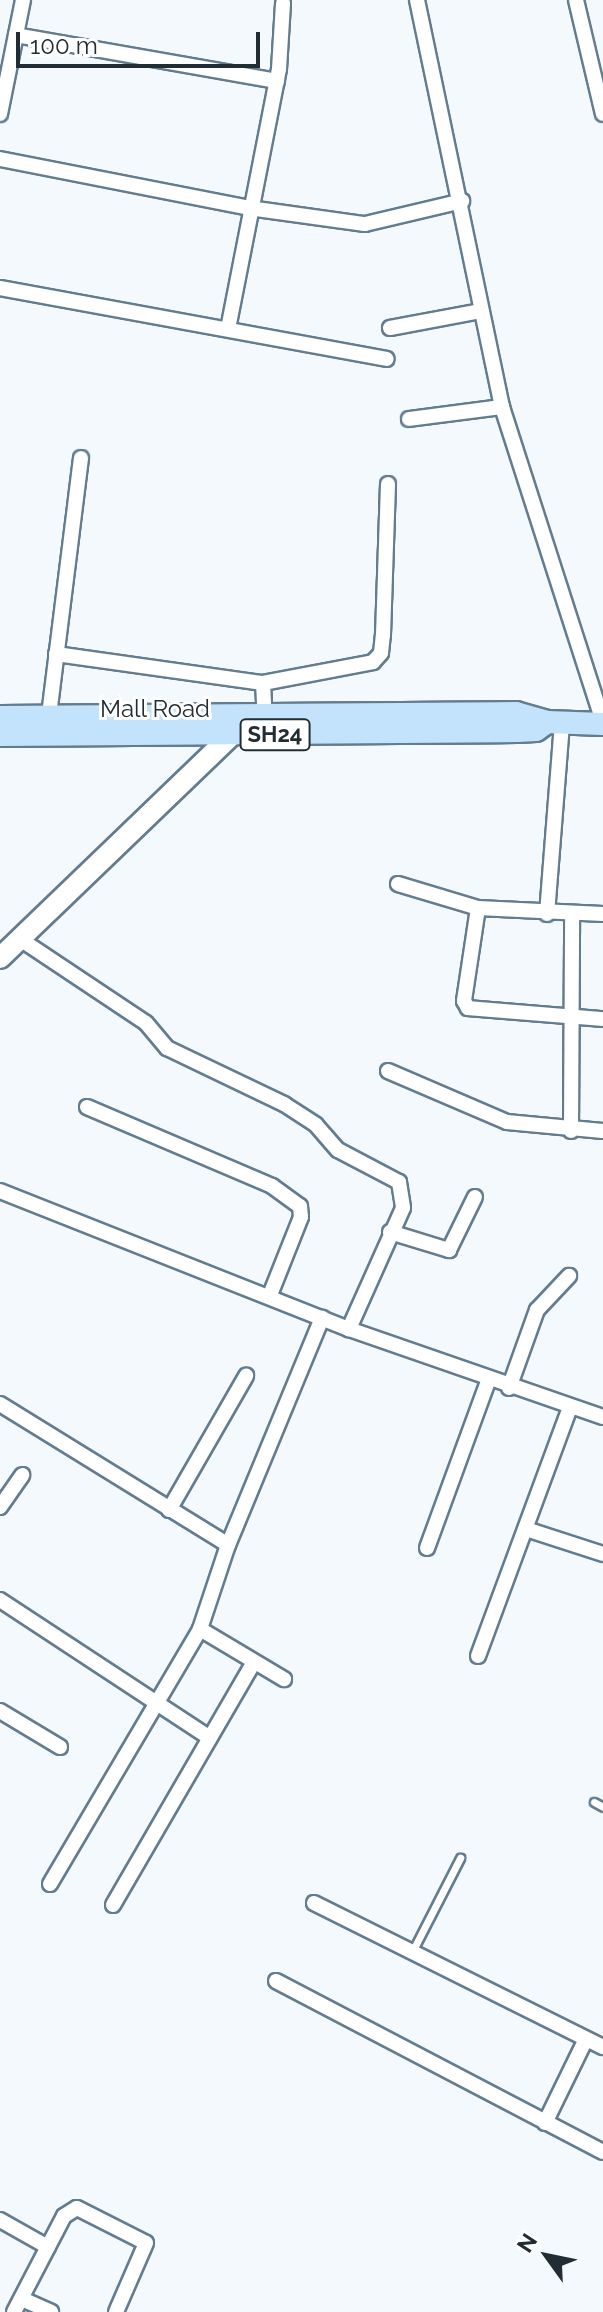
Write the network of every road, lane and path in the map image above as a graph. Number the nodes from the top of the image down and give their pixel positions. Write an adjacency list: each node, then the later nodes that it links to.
1 (23, 0): 5 (street)
2 (417, 0): 10 (street)
3 (576, 0): 8 (street)
4 (283, 3): 6 (street)
5 (16, 35): 6 (street); 7 (street)
6 (277, 81): 11 (street)
7 (0, 114)
8 (603, 114)
9 (0, 159): 11 (street)
10 (462, 201): 11 (street); 13 (street)
11 (249, 208): 15 (street)
12 (0, 288): 15 (street)
13 (481, 311): 14 (street); 17 (street)
14 (390, 328)
15 (228, 329): 16 (street)
16 (387, 359)
17 (502, 407): 18 (street); 24 (street)
18 (409, 419)
19 (81, 458): 21 (street)
20 (388, 484): 22 (street)
21 (56, 654): 22 (street); 27 (street)
22 (263, 683): 25 (street)
23 (0, 717): 27 (main road, Mall Road / SH24)
24 (603, 722): 26 (main road, Mall Road / SH24)
25 (260, 723): 26 (main road, Mall Road / SH24); 27 (main road, Mall Road / SH24); 29 (main road, Mall Road / SH24)
26 (555, 723): 33 (street)
27 (48, 726): 28 (main road, Mall Road / SH24); 29 (main road, Mall Road / SH24)
28 (0, 735)
29 (232, 735): 35 (main road)
30 (398, 884): 31 (street)
31 (478, 908): 33 (street); 37 (street)
32 (572, 913): 33 (street); 34 (street); 37 (street)
33 (547, 914)
34 (603, 914)
35 (20, 939): 36 (main road); 45 (street)
36 (0, 958)
37 (568, 1017): 38 (street); 41 (street)
38 (603, 1019)
39 (388, 1071): 41 (street)
40 (87, 1107): 47 (street)
41 (571, 1131): 42 (street)
42 (603, 1131)
43 (0, 1191): 47 (street)
44 (475, 1197): 45 (street)
45 (390, 1232): 49 (street)
46 (569, 1276): 52 (street)
47 (270, 1295): 48 (street)
48 (322, 1318): 49 (street); 60 (street)
49 (349, 1329): 51 (street)
50 (246, 1376): 58 (street)
51 (488, 1381): 52 (street); 61 (street)
52 (509, 1388): 54 (street)
53 (0, 1404): 58 (street)
54 (570, 1407): 55 (street); 59 (street)
55 (603, 1417)
56 (22, 1475): 57 (street)
57 (0, 1507)
58 (169, 1510): 60 (street)
59 (526, 1529): 62 (street); 65 (street)
60 (228, 1545): 64 (street)
61 (427, 1548)
62 (603, 1554)
63 (0, 1600): 68 (street)
64 (200, 1629): 66 (street); 68 (street)
65 (478, 1656)
66 (254, 1662): 67 (street); 70 (street)
67 (284, 1679)
68 (157, 1703): 70 (street); 75 (street)
69 (0, 1711): 71 (street)
70 (210, 1738): 77 (street)
71 (60, 1747)
72 (594, 1802): 73 (lane)
73 (603, 1807)
74 (460, 1858): 78 (lane)
75 (50, 1884)
76 (314, 1903): 78 (street)
77 (113, 1905)
78 (412, 1952): 80 (street)
79 (276, 1981): 82 (street)
80 (586, 2039): 81 (street); 82 (street)
81 (603, 2047)
82 (545, 2123): 83 (street)
83 (603, 2152)
84 (0, 2220): 85 (street)
85 (48, 2247): 86 (street); 88 (street)
86 (18, 2305): 87 (street)
87 (51, 2312)
88 (116, 2312)

